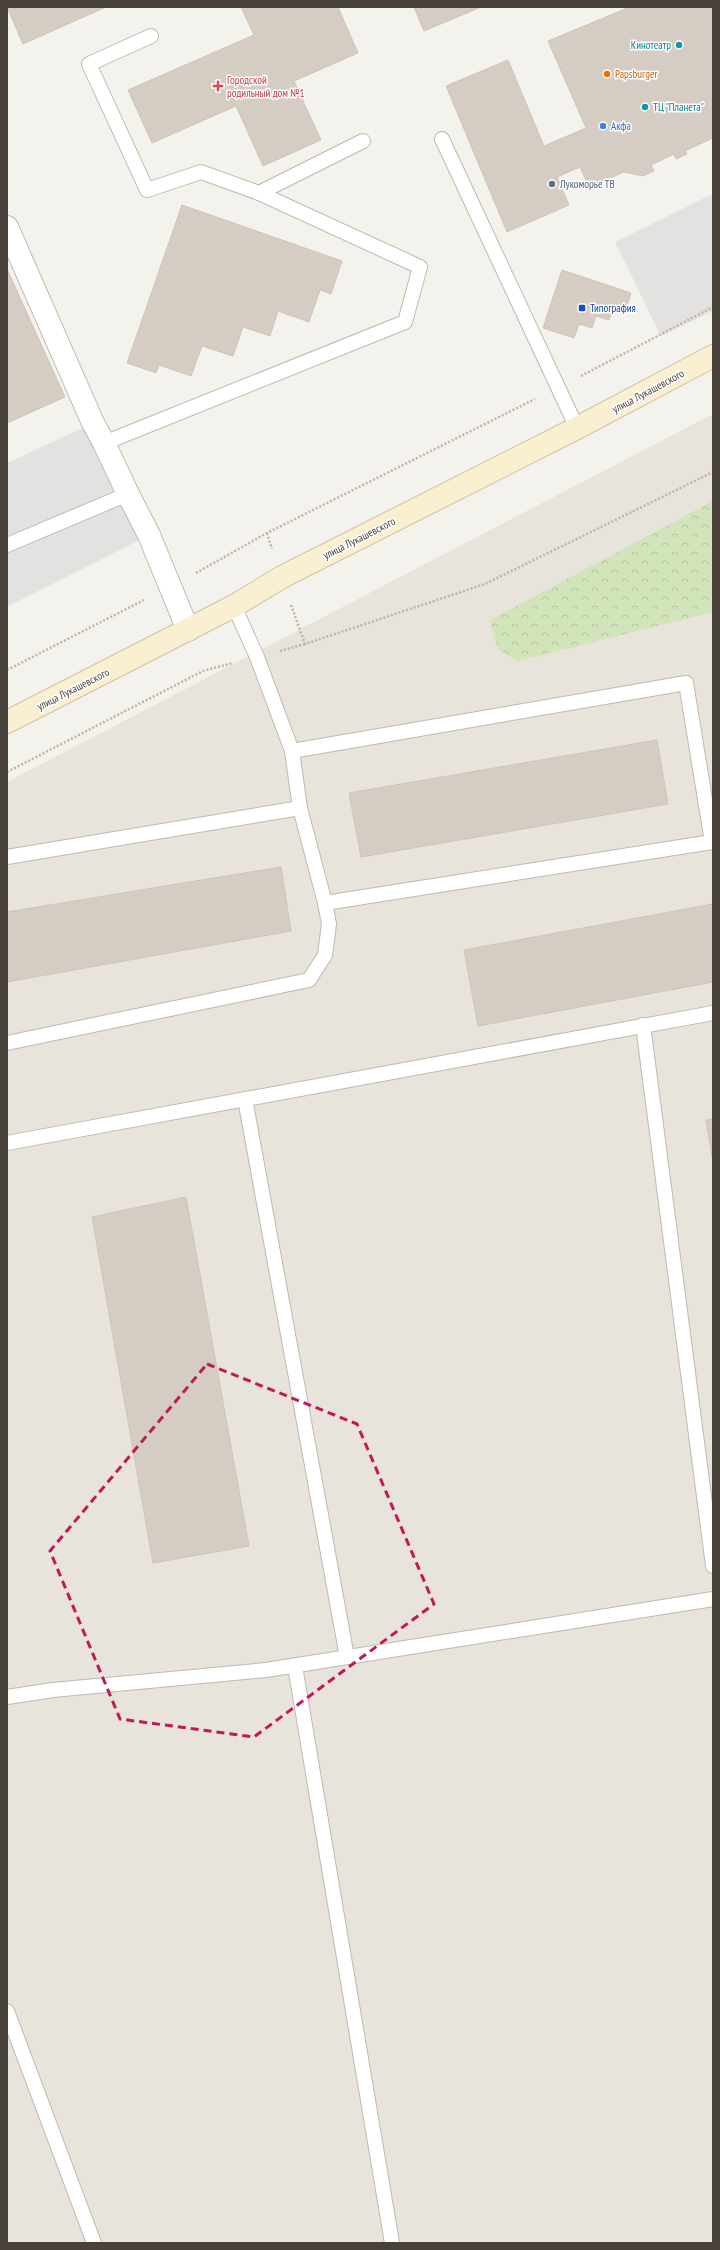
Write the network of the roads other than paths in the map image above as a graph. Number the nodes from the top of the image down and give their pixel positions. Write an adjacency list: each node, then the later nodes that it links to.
1 (151, 36): 4 (lane)
2 (442, 139): 7 (lane)
3 (363, 141): 4 (lane)
4 (259, 193): 8 (lane)
5 (7, 227): 8 (street)
6 (713, 356): 7 (main road, улица Лукашевского)
7 (577, 428): 11 (main road, улица Лукашевского)
8 (104, 443): 9 (street)
9 (128, 494): 10 (lane); 12 (street)
10 (7, 545)
11 (234, 606): 12 (main road, улица Лукашевского); 14 (lane)
12 (188, 630): 13 (main road, улица Лукашевского)
13 (7, 722)
14 (292, 751): 15 (lane); 17 (lane)
15 (300, 808): 16 (lane); 17 (lane)
16 (7, 857)
17 (325, 903): 20 (lane)
18 (713, 1013): 19 (lane)
19 (643, 1025): 21 (lane); 23 (lane)
20 (7, 1042)
21 (245, 1099): 22 (lane); 25 (lane)
22 (7, 1143)
23 (713, 1566)
24 (713, 1599): 25 (lane)
25 (347, 1657): 26 (lane)
26 (295, 1666): 27 (lane); 30 (lane)
27 (7, 1697)
28 (7, 2011): 29 (lane)
29 (94, 2243)
30 (392, 2243)

